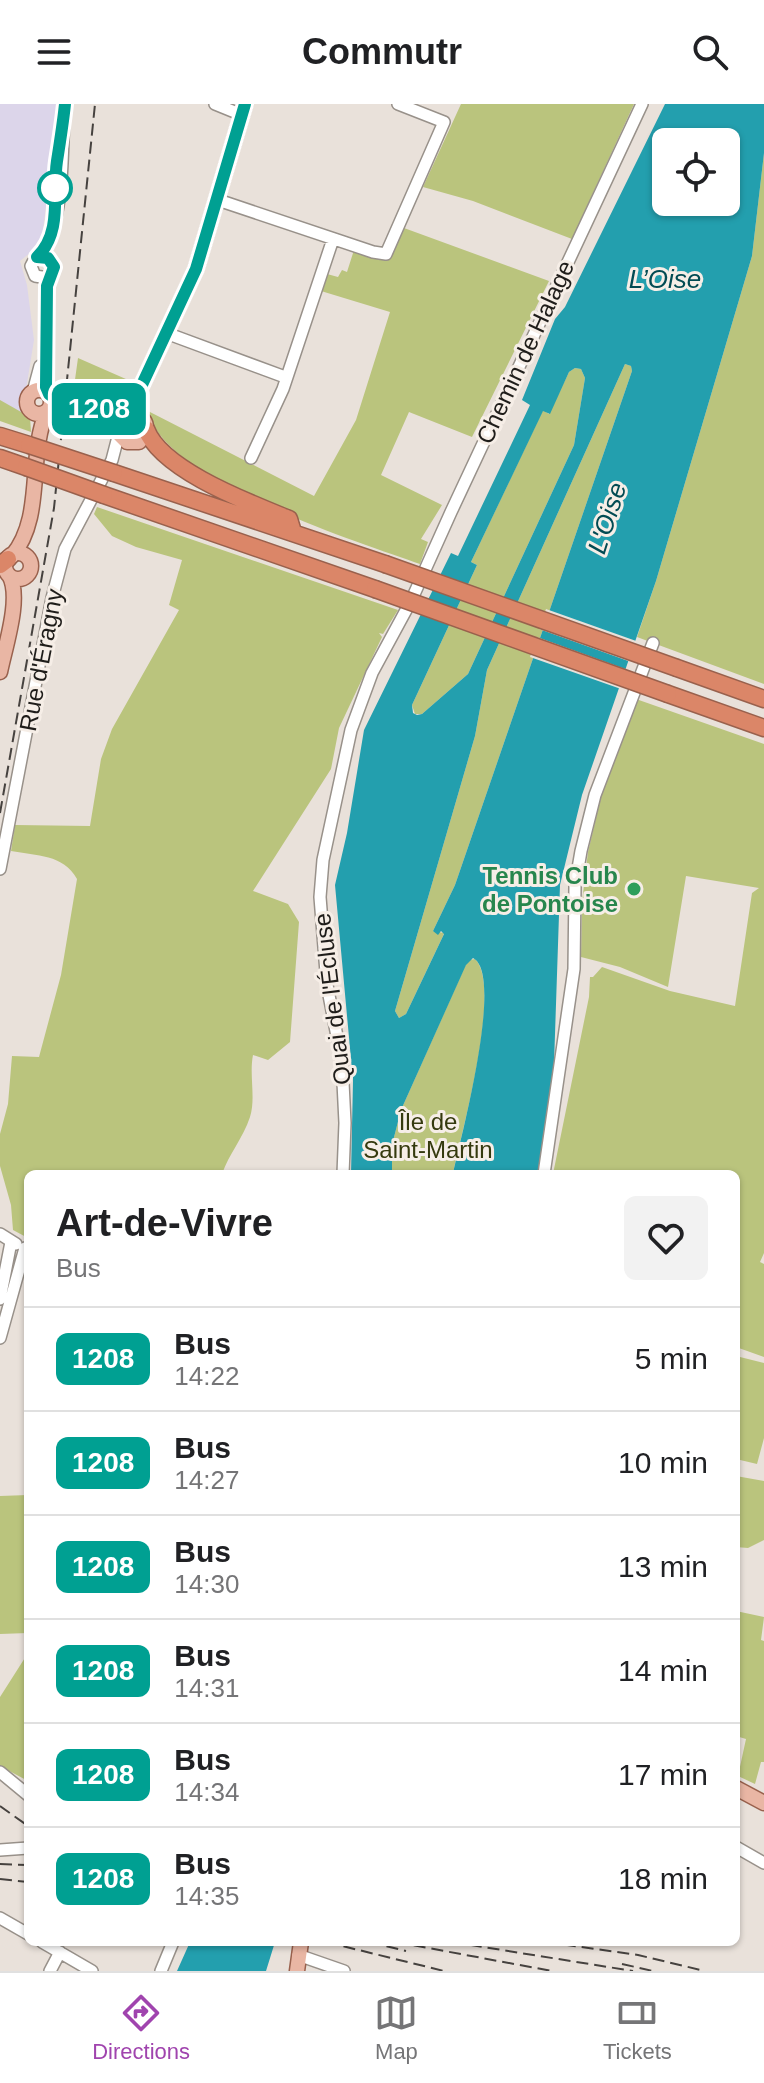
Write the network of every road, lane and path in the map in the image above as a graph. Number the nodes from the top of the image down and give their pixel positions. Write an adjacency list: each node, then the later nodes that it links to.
1 (65, 104): 9 (street)
2 (71, 104): 10 (street)
3 (215, 104): 6 (street)
4 (398, 104): 8 (street)
5 (642, 104): 33 (street, Chemin de Halage)
6 (243, 110): 7 (main road)
7 (218, 200): 8 (street); 12 (main road)
8 (333, 239): 14 (street)
9 (37, 257): 10 (street); 11 (street)
10 (52, 270): 11 (street); 16 (street)
11 (35, 276): 15 (street)
12 (166, 333): 13 (main road); 14 (street)
13 (146, 377): 18 (main road); 20 (main road)
14 (285, 377): 24 (street)
15 (33, 392): 16 (main road); 17 (main road)
16 (48, 403): 17 (main road); 18 (main road); 19 (main road); 22 (main road)
17 (30, 410): 22 (main road)
18 (127, 416): 19 (main road); 20 (main road)
19 (118, 432): 20 (main road); 25 (street, Rue d'Éragny)
20 (143, 432): 25 (street, Rue d'Éragny); 29 (highway)
21 (0, 436): 22 (highway)
22 (34, 445): 25 (highway, bridge); 28 (main road)
23 (0, 458): 27 (highway)
24 (251, 458)
25 (113, 466): 29 (highway); 38 (street, Rue d'Éragny)
26 (0, 470): 27 (highway)
27 (26, 472): 37 (highway, bridge)
28 (27, 522): 30 (main road); 31 (main road)
29 (293, 532): 36 (highway, bridge)
30 (7, 564): 31 (main road); 31 (main road); 32 (main road)
31 (29, 569): 32 (main road)
32 (14, 601): 35 (main road)
33 (411, 601): 39 (street, Quai de l'Écluse)
34 (653, 643): 40 (street)
35 (0, 672)
36 (764, 699)
37 (764, 728)
38 (0, 869)
39 (343, 1170)
40 (545, 1170)
41 (0, 1234): 42 (street)
42 (11, 1242): 43 (street); 45 (street)
43 (24, 1247)
44 (24, 1256): 46 (street)
45 (9, 1260): 46 (street); 47 (street)
46 (14, 1284): 48 (street)
47 (0, 1299)
48 (0, 1338)
49 (0, 1772): 51 (street)
50 (740, 1790): 52 (main road)
51 (24, 1792)
52 (764, 1803)
53 (24, 1848): 55 (street)
54 (740, 1849): 56 (street)
55 (0, 1850)
56 (764, 1863)
57 (0, 1918): 58 (street)
58 (24, 1932)
59 (49, 1946): 62 (street)
60 (171, 1946): 65 (street)
61 (300, 1948): 66 (main road); 67 (street)
62 (60, 1952): 63 (street); 64 (street)
63 (50, 1971)
64 (92, 1971)
65 (161, 1971)
66 (297, 1971)
67 (344, 1971)

